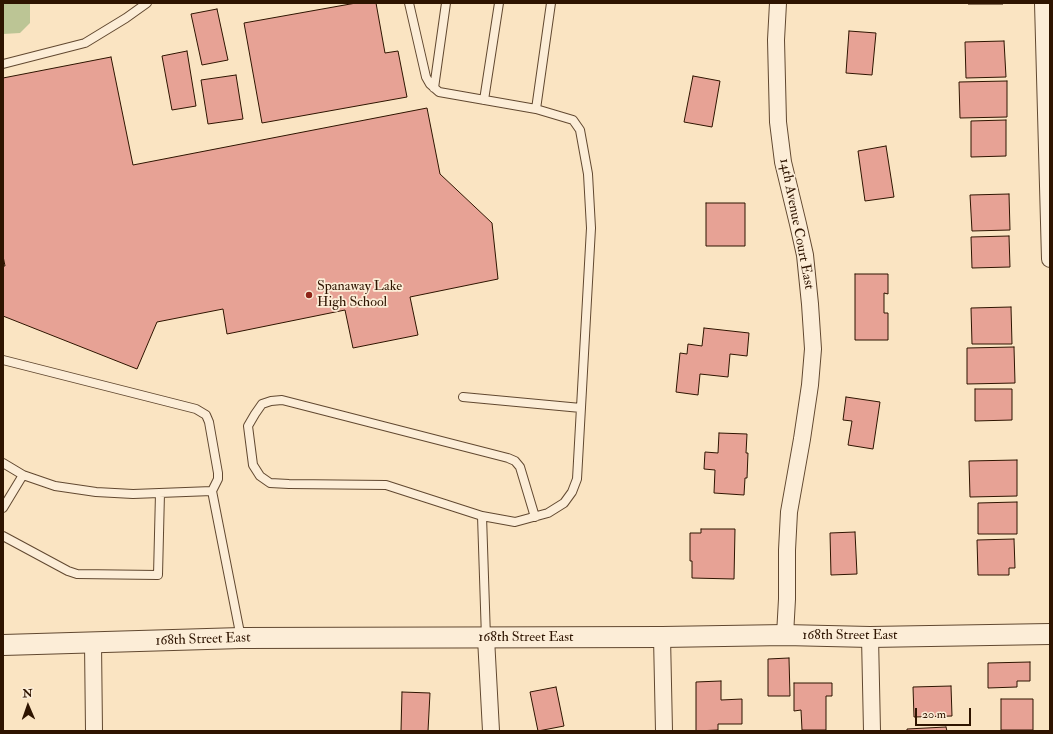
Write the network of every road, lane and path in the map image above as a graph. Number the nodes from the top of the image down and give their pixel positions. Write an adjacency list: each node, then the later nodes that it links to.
1 (146, 3): 8 (lane)
2 (409, 3): 9 (lane)
3 (446, 3): 9 (lane)
4 (499, 3): 10 (lane)
5 (551, 3): 11 (lane)
6 (778, 3): 25 (street, 14th Avenue Court East)
7 (1043, 3): 12 (street)
8 (3, 64)
9 (434, 88): 10 (lane)
10 (484, 100): 11 (lane)
11 (536, 109): 15 (lane)
12 (1050, 259)
13 (3, 360): 18 (lane)
14 (463, 398): 15 (lane)
15 (581, 408): 22 (lane)
16 (3, 463): 17 (lane)
17 (23, 475): 19 (lane); 20 (lane)
18 (212, 491): 19 (lane); 28 (lane)
19 (160, 493): 23 (lane)
20 (3, 508)
21 (482, 516): 22 (lane); 22 (lane); 29 (lane)
22 (535, 517)
23 (3, 536)
24 (1050, 634): 27 (street, 168th Street East)
25 (785, 635): 26 (street, 168th Street East); 27 (street, 168th Street East)
26 (662, 637): 29 (street, 168th Street East); 34 (street)
27 (870, 637): 35 (street)
28 (241, 638): 29 (street, 168th Street East); 30 (street, 168th Street East)
29 (486, 638): 33 (street)
30 (93, 643): 31 (street, 168th Street East); 32 (street)
31 (3, 645)
32 (94, 731)
33 (491, 731)
34 (664, 731)
35 (872, 731)

